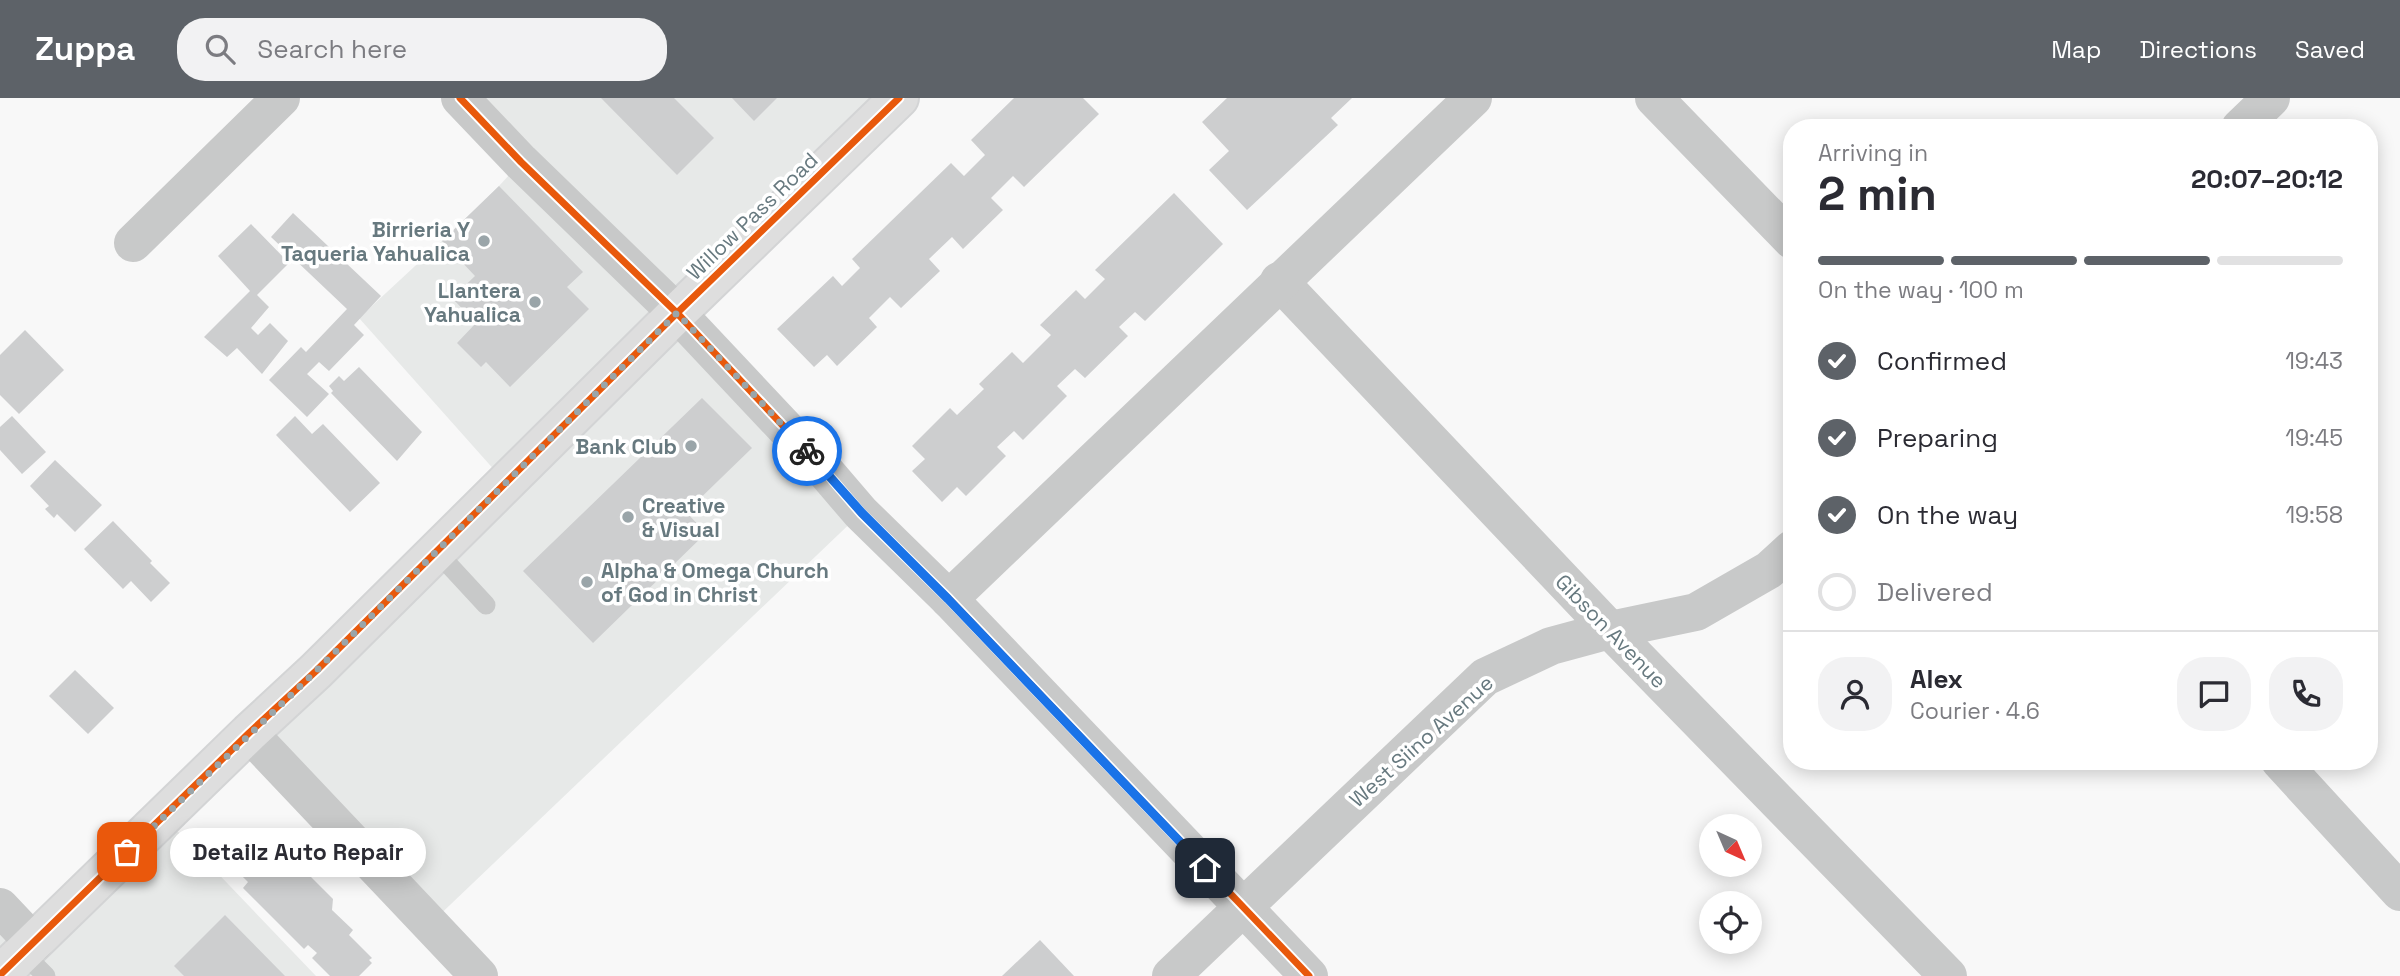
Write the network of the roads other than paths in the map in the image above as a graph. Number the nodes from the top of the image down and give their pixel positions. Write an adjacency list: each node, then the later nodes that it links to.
1 (281, 98): 9 (street)
2 (460, 98): 11 (street)
3 (899, 98): 11 (main road, Willow Pass Road)
4 (1473, 98): 10 (street)
5 (1654, 98): 8 (street)
6 (2271, 98): 7 (street)
7 (2249, 119)
8 (1783, 231)
9 (133, 243)
10 (1279, 281): 14 (street); 16 (street, Gibson Avenue)
11 (677, 313): 12 (main road, Willow Pass Road); 14 (street)
12 (437, 552): 15 (lane); 17 (main road, Willow Pass Road)
13 (1783, 557): 16 (street, West Siino Avenue)
14 (948, 599): 20 (street)
15 (486, 605)
16 (1610, 630): 20 (street, West Siino Avenue); 26 (street, Gibson Avenue)
17 (249, 733): 22 (main road, Willow Pass Road); 23 (street)
18 (2288, 770): 19 (street)
19 (2400, 892)
20 (1242, 906): 24 (street, West Siino Avenue); 25 (street)
21 (0, 907): 22 (street)
22 (26, 962)
23 (479, 976)
24 (1171, 976)
25 (1309, 976)
26 (1948, 976)

